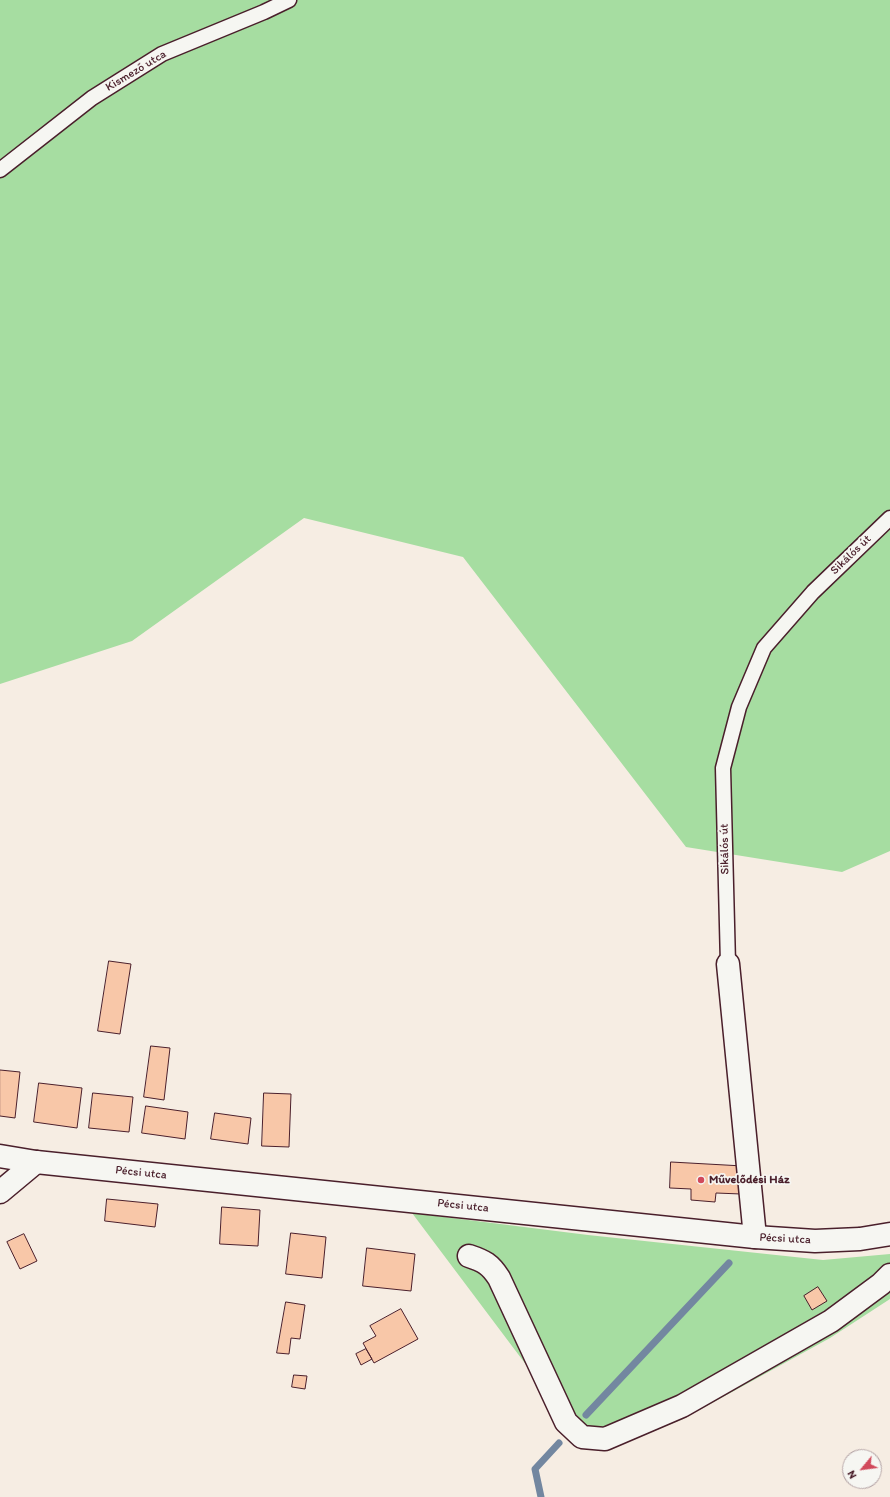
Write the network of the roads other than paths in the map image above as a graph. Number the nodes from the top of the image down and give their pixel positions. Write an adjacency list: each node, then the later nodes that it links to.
1 (289, 0): 2 (lane, Kismező utca)
2 (0, 170)
3 (890, 518): 4 (lane, Sikálós út)
4 (728, 964): 9 (street, Sikálós út)
5 (0, 1156): 6 (street, Pécsi utca)
6 (36, 1162): 7 (street); 9 (street, Pécsi utca)
7 (0, 1192)
8 (890, 1234): 9 (street, Pécsi utca)
9 (755, 1237)
10 (469, 1256): 11 (street)
11 (890, 1274)

